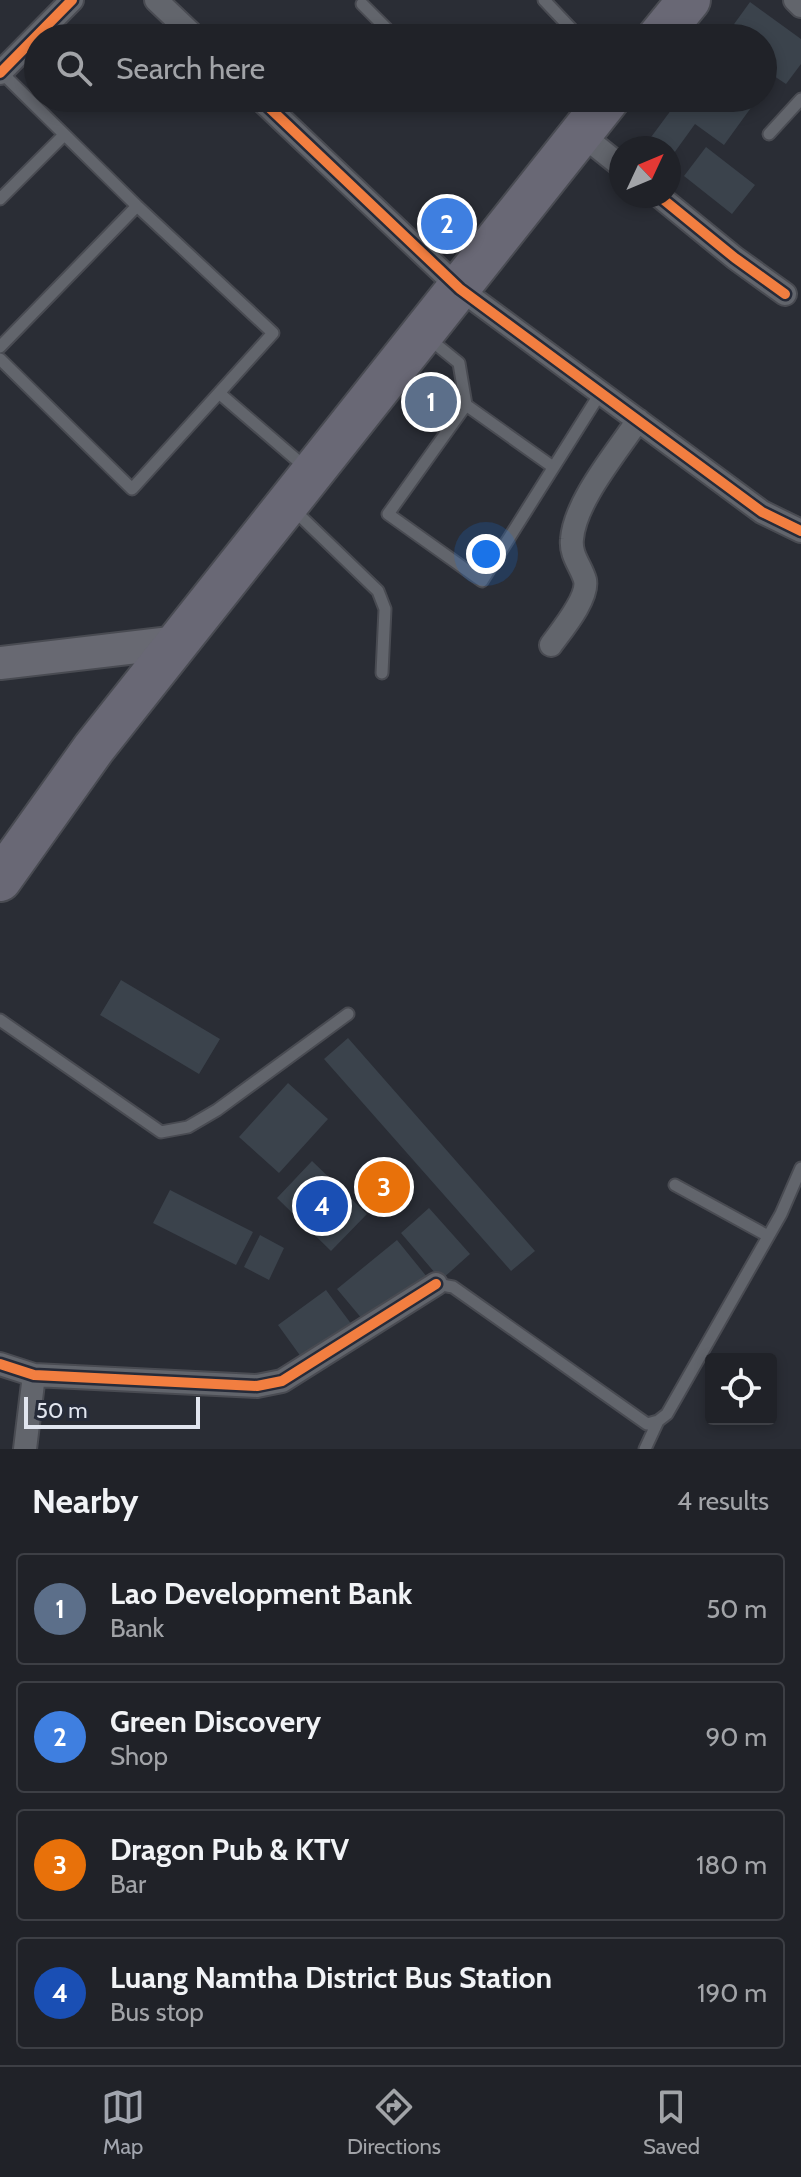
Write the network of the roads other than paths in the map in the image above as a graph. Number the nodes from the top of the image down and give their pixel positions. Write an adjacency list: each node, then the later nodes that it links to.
1 (72, 0): 7 (street)
2 (156, 0): 8 (street)
3 (544, 0): 10 (lane)
4 (795, 0): 6 (street)
5 (362, 4): 9 (lane)
6 (801, 6)
7 (48, 24)
8 (181, 24)
9 (382, 24)
10 (567, 24)
11 (24, 48): 12 (street)
12 (0, 72): 13 (lane)
13 (24, 96)
14 (801, 99): 18 (lane)
15 (41, 112): 19 (lane)
16 (274, 112): 24 (street)
17 (586, 112): 20 (street); 24 (highway)
18 (769, 134)
19 (64, 135): 21 (lane); 22 (lane)
20 (609, 147)
21 (0, 199)
22 (137, 206): 27 (lane); 30 (lane)
23 (674, 208): 25 (street)
24 (460, 289): 26 (highway); 29 (street)
25 (785, 294)
26 (423, 333): 31 (lane); 34 (highway)
27 (0, 347)
28 (0, 359): 30 (lane)
29 (601, 392): 32 (street); 33 (lane)
30 (219, 393): 34 (lane)
31 (466, 405): 33 (lane); 33 (lane)
32 (638, 420): 35 (street); 37 (street)
33 (553, 467)
34 (299, 488): 36 (highway); 39 (lane)
35 (801, 531)
36 (179, 642): 38 (main road); 40 (highway)
37 (551, 645)
38 (0, 663)
39 (382, 673)
40 (94, 748): 41 (highway); 42 (highway)
41 (0, 847)
42 (0, 880)
43 (348, 1014): 44 (lane)
44 (0, 1020)
45 (801, 1168): 47 (lane)
46 (675, 1185): 47 (lane)
47 (768, 1236): 51 (lane)
48 (436, 1284): 50 (street); 51 (lane)
49 (0, 1364): 50 (street)
50 (34, 1375): 52 (street)
51 (658, 1421): 53 (lane)
52 (25, 1449)
53 (645, 1449)

